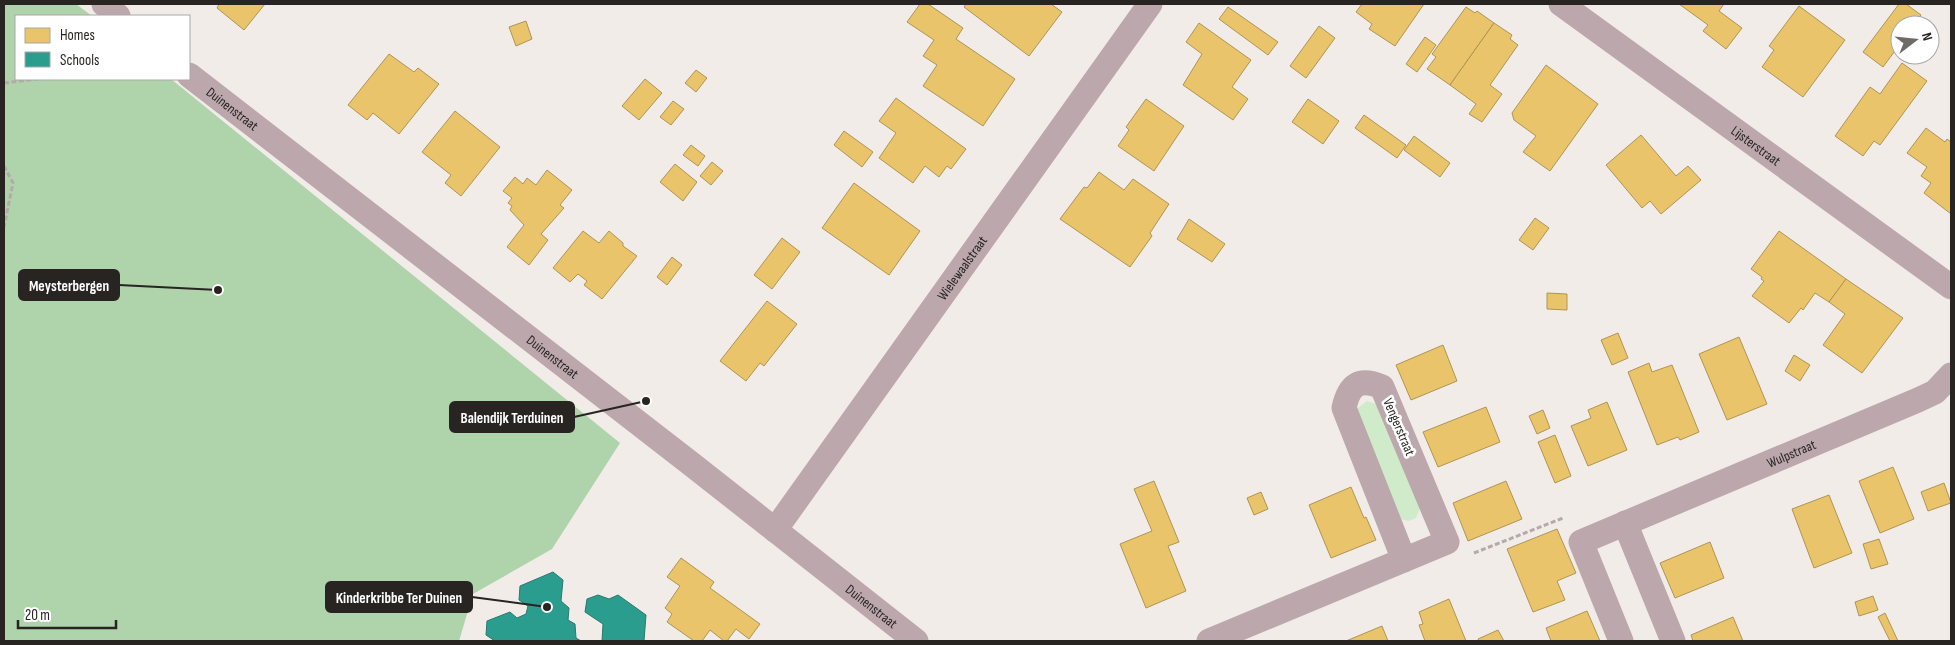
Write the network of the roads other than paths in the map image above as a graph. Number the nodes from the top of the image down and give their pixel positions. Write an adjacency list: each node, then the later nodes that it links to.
1 (104, 4): 4 (street)
2 (1150, 4): 9 (street, Wielewaalstraat)
3 (1562, 4): 6 (street, Lijsterstraat)
4 (117, 15)
5 (190, 76): 9 (street, Duinenstraat)
6 (1951, 287)
7 (1951, 375): 8 (street, Wulpstraat)
8 (1625, 523): 13 (street, Wulpstraat); 14 (street)
9 (775, 530): 11 (street, Duinenstraat)
10 (1404, 560): 10 (street, Vengerstraat); 12 (street)
11 (916, 641)
12 (1209, 641)
13 (1621, 641)
14 (1673, 641)

